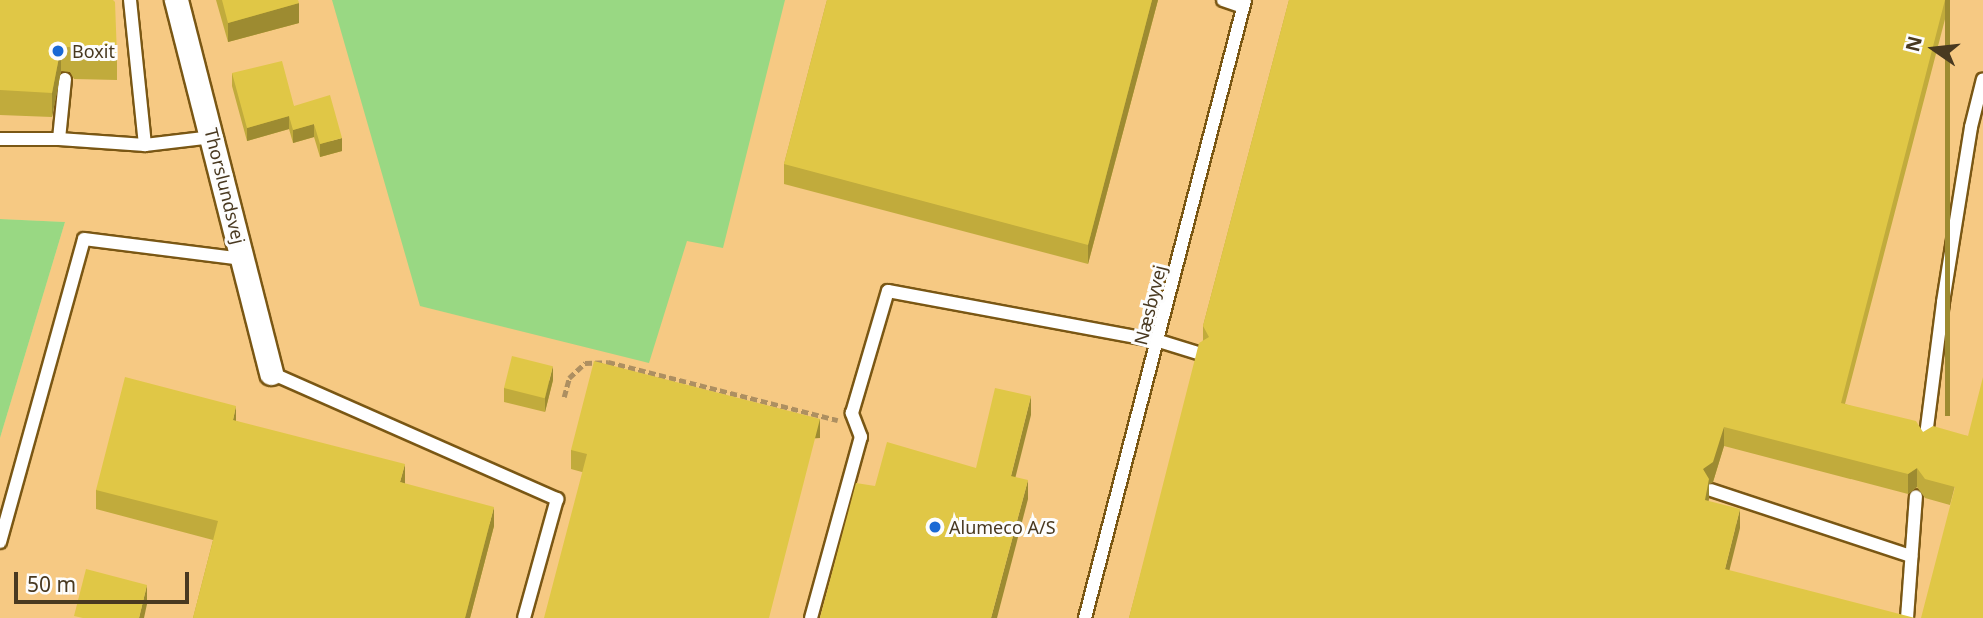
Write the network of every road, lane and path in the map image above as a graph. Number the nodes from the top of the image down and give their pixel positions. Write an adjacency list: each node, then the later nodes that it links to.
1 (130, 0): 10 (lane)
2 (176, 0): 7 (street, Thorslundsvej)
3 (1223, 0): 4 (lane)
4 (1244, 3): 12 (lane, Næsbyvej)
5 (65, 79): 9 (lane)
6 (1983, 79): 17 (lane)
7 (213, 137): 10 (lane); 11 (street, Thorslundsvej)
8 (0, 139): 9 (lane)
9 (59, 139): 10 (lane)
10 (145, 145)
11 (243, 259): 14 (street, Thorslundsvej); 20 (lane)
12 (1159, 341): 13 (lane); 16 (lane); 24 (lane, Næsbyvej)
13 (1200, 354)
14 (271, 373): 22 (lane)
15 (564, 397): 16 (path)
16 (856, 425): 23 (lane)
17 (1925, 443)
18 (1711, 490): 21 (lane)
19 (1916, 496): 21 (lane)
20 (0, 542)
21 (1911, 555): 25 (lane)
22 (524, 618)
23 (811, 618)
24 (1085, 618)
25 (1907, 618)

